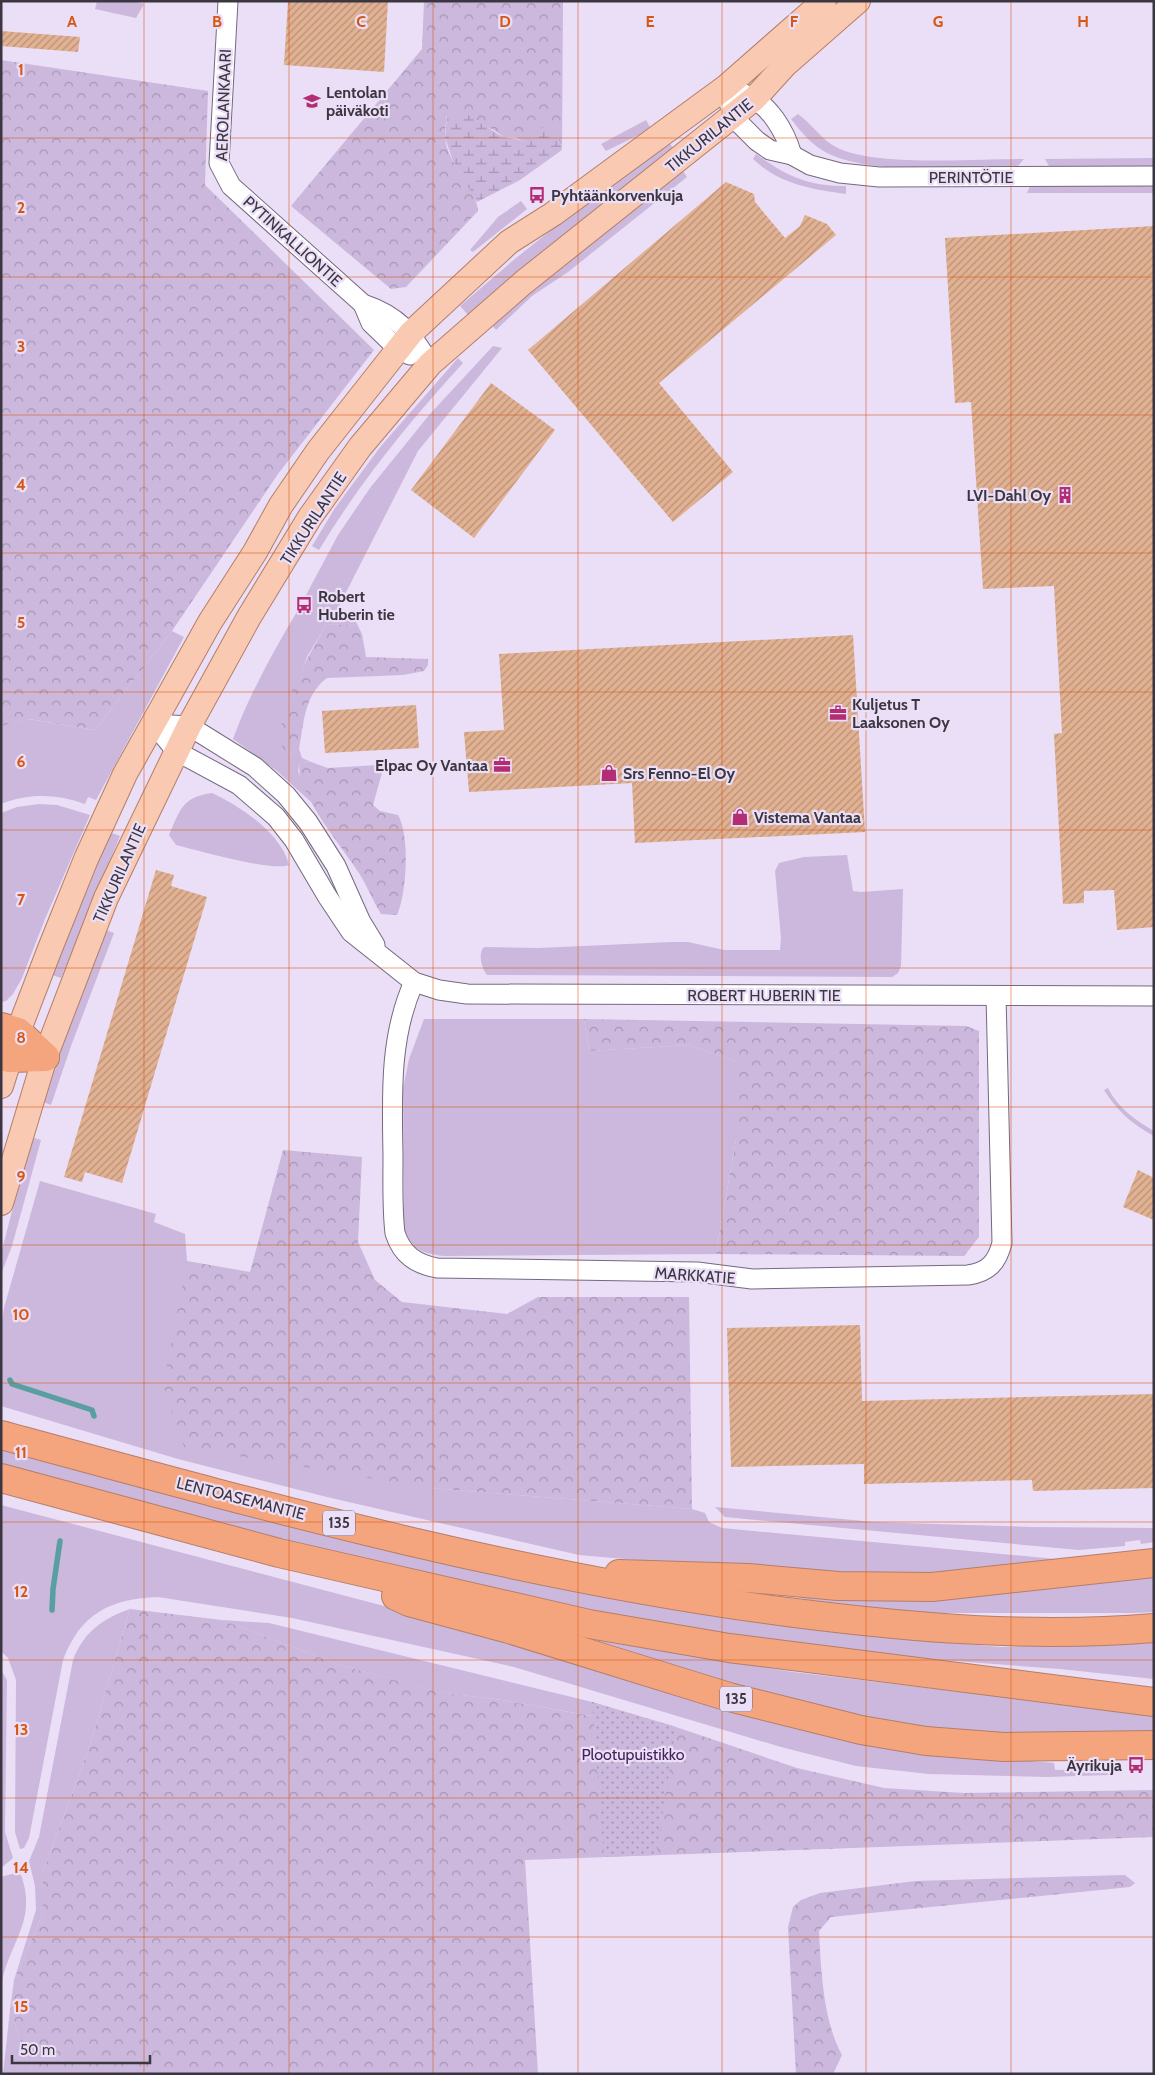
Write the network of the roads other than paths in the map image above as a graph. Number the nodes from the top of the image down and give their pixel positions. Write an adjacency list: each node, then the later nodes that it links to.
1 (228, 1): 9 (street, AEROLANKAARI)
2 (824, 1): 4 (main road, TIKKURILANTIE)
3 (858, 1): 5 (main road, TIKKURILANTIE)
4 (726, 87): 5 (street); 6 (street); 10 (main road, TIKKURILANTIE)
5 (755, 98): 6 (main road, TIKKURILANTIE); 7 (street)
6 (732, 116): 7 (street, PERINTÖTIE); 11 (main road, TIKKURILANTIE)
7 (792, 155): 8 (street, PERINTÖTIE)
8 (1154, 176)
9 (224, 177): 10 (street, PYTINKALLIONTIE)
10 (405, 341): 11 (street, PYTINKALLIONTIE); 12 (main road, TIKKURILANTIE)
11 (430, 364): 13 (main road, TIKKURILANTIE)
12 (154, 724): 13 (street, ROBERT HUBERIN TIE); 14 (street, ROBERT HUBERIN TIE); 19 (main road, TIKKURILANTIE)
13 (189, 726): 14 (main road, TIKKURILANTIE); 15 (street, ROBERT HUBERIN TIE)
14 (176, 751): 15 (street, ROBERT HUBERIN TIE); 21 (main road, TIKKURILANTIE)
15 (383, 959): 16 (street, ROBERT HUBERIN TIE)
16 (414, 982): 17 (street, ROBERT HUBERIN TIE); 17 (street, MARKKATIE)
17 (996, 996): 18 (street, ROBERT HUBERIN TIE)
18 (1154, 996)
19 (9, 1030): 20 (main road, TIKKURILANTIE); 21 (highway)
20 (6, 1057): 21 (highway); 22 (main road, TIKKURILANTIE)
21 (45, 1057): 23 (main road, TIKKURILANTIE)
22 (1, 1086)
23 (1, 1203)
24 (1, 1416): 26 (highway)
25 (1, 1435): 26 (highway, LENTOASEMANTIE / 135)
26 (110, 1464): 30 (highway, LENTOASEMANTIE / 135)
27 (3, 1479): 29 (highway, 135)
28 (1154, 1563): 30 (highway, 135)
29 (336, 1567): 32 (highway); 33 (highway, 135)
30 (570, 1576): 31 (highway)
31 (1154, 1628)
32 (1154, 1702)
33 (1154, 1744)

